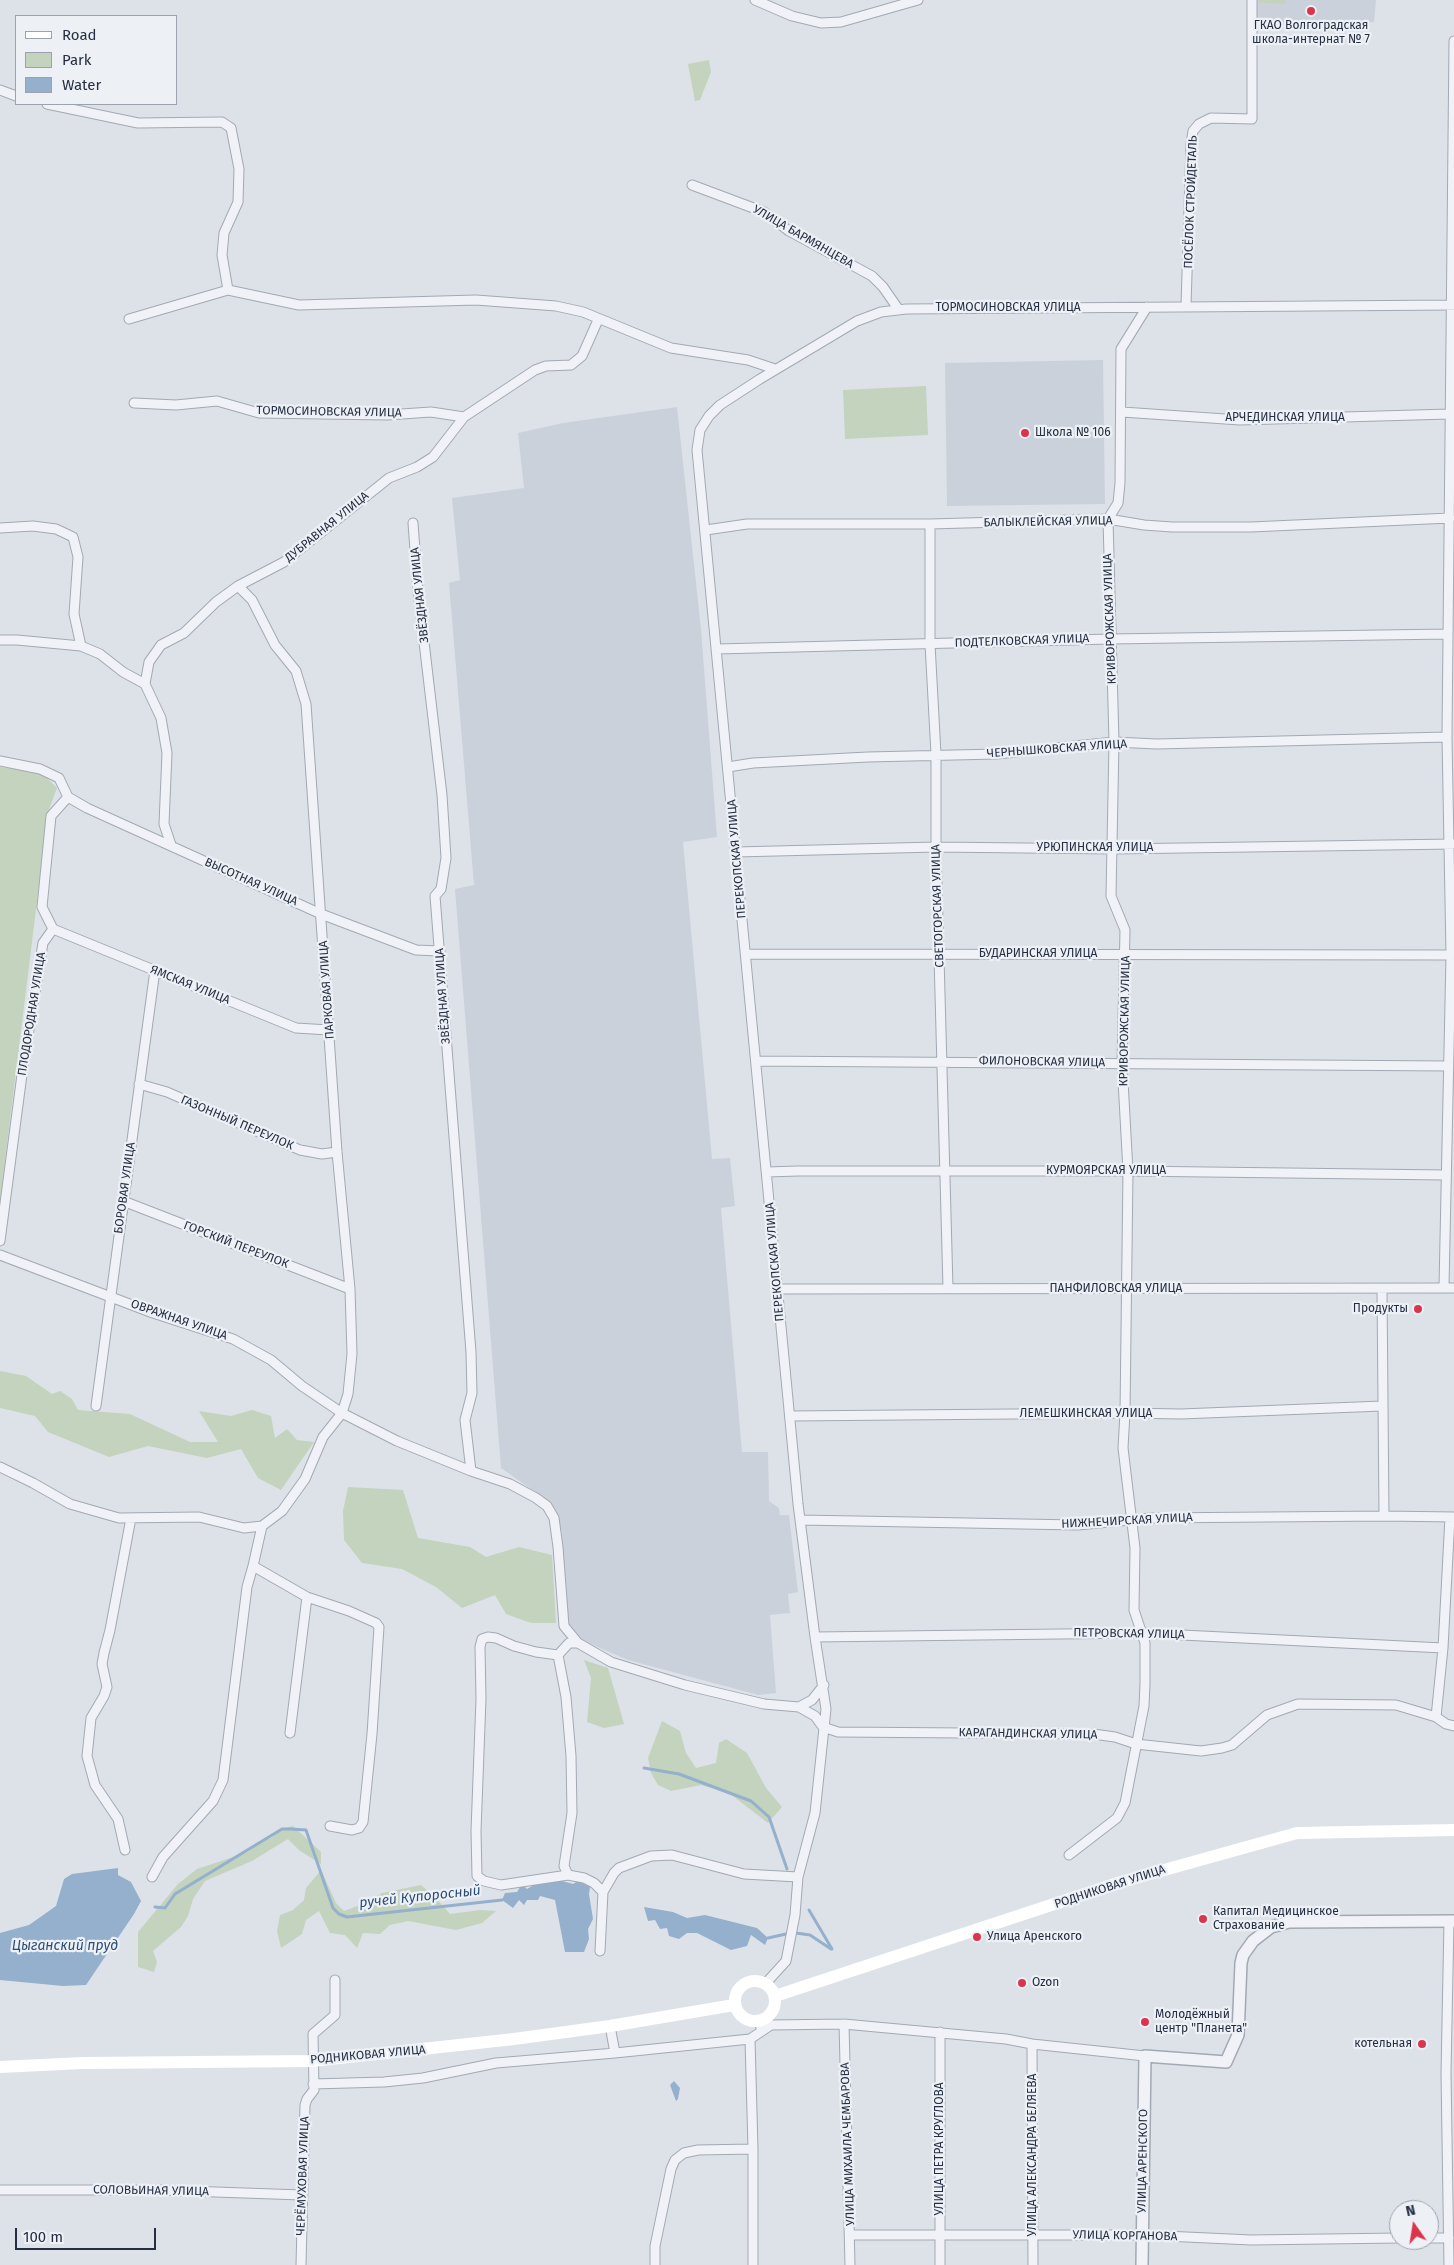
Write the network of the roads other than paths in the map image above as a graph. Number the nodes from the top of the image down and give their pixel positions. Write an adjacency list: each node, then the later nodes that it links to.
1 (756, 0): 2 (street)
2 (918, 0)
3 (1252, 0): 11 (street, ПОСЁЛОК СТРОЙДЕТАЛЬ)
4 (1453, 41): 10 (street)
5 (0, 90): 6 (street)
6 (15, 96)
7 (52, 105): 9 (street)
8 (692, 185): 13 (street, УЛИЦА БАРМЯНЦЕВА)
9 (228, 290): 14 (street); 15 (street)
10 (1452, 305): 11 (street, ТОРМОСИНОВСКАЯ УЛИЦА); 19 (street)
11 (1186, 306): 12 (street, ТОРМОСИНОВСКАЯ УЛИЦА)
12 (1147, 307): 13 (street, ТОРМОСИНОВСКАЯ УЛИЦА); 18 (street, КРИВОРОЖСКАЯ УЛИЦА)
13 (899, 310): 16 (street, ТОРМОСИНОВСКАЯ УЛИЦА)
14 (128, 319)
15 (598, 320): 16 (street); 20 (street, ДУБРАВНАЯ УЛИЦА)
16 (775, 369): 26 (street, ТОРМОСИНОВСКАЯ УЛИЦА)
17 (134, 403): 20 (street, ТОРМОСИНОВСКАЯ УЛИЦА)
18 (1122, 412): 19 (street, АРЧЕДИНСКАЯ УЛИЦА); 22 (street, КРИВОРОЖСКАЯ УЛИЦА)
19 (1449, 414): 21 (street)
20 (464, 417): 27 (street, ДУБРАВНАЯ УЛИЦА)
21 (1450, 518): 22 (street, БАЛЫКЛЕЙСКАЯ УЛИЦА); 28 (street)
22 (1108, 519): 24 (street, БАЛЫКЛЕЙСКАЯ УЛИЦА); 29 (street, КРИВОРОЖСКАЯ УЛИЦА)
23 (412, 523): 48 (street, ЗВЁЗДНАЯ УЛИЦА)
24 (930, 524): 26 (street, БАЛЫКЛЕЙСКАЯ УЛИЦА); 31 (street, СВЕТОГОРСКАЯ УЛИЦА)
25 (0, 528): 32 (street)
26 (706, 530): 33 (street, ПЕРЕКОПСКАЯ УЛИЦА)
27 (238, 586): 34 (street, ДУБРАВНАЯ УЛИЦА); 46 (street, ПАРКОВАЯ УЛИЦА)
28 (1448, 634): 29 (street, ПОДТЕЛКОВСКАЯ УЛИЦА); 35 (street)
29 (1110, 639): 31 (street, ПОДТЕЛКОВСКАЯ УЛИЦА); 36 (street, КРИВОРОЖСКАЯ УЛИЦА)
30 (0, 640): 32 (street)
31 (930, 644): 33 (street, ПОДТЕЛКОВСКАЯ УЛИЦА); 37 (street, СВЕТОГОРСКАЯ УЛИЦА)
32 (81, 646): 34 (street)
33 (717, 648): 39 (street, ПЕРЕКОПСКАЯ УЛИЦА)
34 (145, 684): 42 (street)
35 (1447, 737): 36 (street, ЧЕРНЫШКОВСКАЯ УЛИЦА); 41 (street)
36 (1114, 742): 37 (street, ЧЕРНЫШКОВСКАЯ УЛИЦА); 44 (street, КРИВОРОЖСКАЯ УЛИЦА)
37 (936, 754): 39 (street, ЧЕРНЫШКОВСКАЯ УЛИЦА); 43 (street, СВЕТОГОРСКАЯ УЛИЦА)
38 (0, 761): 40 (street)
39 (728, 767): 45 (street, ПЕРЕКОПСКАЯ УЛИЦА)
40 (68, 796): 42 (street, ВЫСОТНАЯ УЛИЦА); 47 (street)
41 (1451, 844): 44 (street, УРЮПИНСКАЯ УЛИЦА); 52 (street)
42 (171, 845): 46 (street, ВЫСОТНАЯ УЛИЦА)
43 (936, 847): 44 (street, УРЮПИНСКАЯ УЛИЦА); 45 (street, УРЮПИНСКАЯ УЛИЦА); 50 (street, СВЕТОГОРСКАЯ УЛИЦА)
44 (1114, 850): 51 (street, КРИВОРОЖСКАЯ УЛИЦА)
45 (736, 852): 49 (street, ПЕРЕКОПСКАЯ УЛИЦА)
46 (321, 914): 48 (street, ВЫСОТНАЯ УЛИЦА); 54 (street, ПАРКОВАЯ УЛИЦА)
47 (53, 929): 53 (street, ЯМСКАЯ УЛИЦА); 66 (street, ПЛОДОРОДНАЯ УЛИЦА)
48 (440, 951): 82 (street, ЗВЁЗДНАЯ УЛИЦА)
49 (746, 954): 50 (street, БУДАРИНСКАЯ УЛИЦА); 55 (street, ПЕРЕКОПСКАЯ УЛИЦА)
50 (939, 954): 51 (street, БУДАРИНСКАЯ УЛИЦА); 56 (street, СВЕТОГОРСКАЯ УЛИЦА)
51 (1125, 954): 52 (street, БУДАРИНСКАЯ УЛИЦА); 57 (street, КРИВОРОЖСКАЯ УЛИЦА)
52 (1451, 955): 58 (street)
53 (154, 970): 54 (street, ЯМСКАЯ УЛИЦА); 59 (street, БОРОВАЯ УЛИЦА)
54 (329, 1030): 60 (street, ПАРКОВАЯ УЛИЦА)
55 (756, 1060): 56 (street, ФИЛОНОВСКАЯ УЛИЦА); 63 (street, ПЕРЕКОПСКАЯ УЛИЦА)
56 (943, 1061): 57 (street, ФИЛОНОВСКАЯ УЛИЦА); 61 (street, СВЕТОГОРСКАЯ УЛИЦА)
57 (1122, 1063): 58 (street, ФИЛОНОВСКАЯ УЛИЦА); 62 (street, КРИВОРОЖСКАЯ УЛИЦА)
58 (1448, 1066): 64 (street)
59 (139, 1084): 60 (street, ГАЗОННЫЙ ПЕРЕУЛОК); 65 (street, БОРОВАЯ УЛИЦА)
60 (337, 1152): 71 (street, ПАРКОВАЯ УЛИЦА)
61 (944, 1171): 62 (street, КУРМОЯРСКАЯ УЛИЦА); 63 (street, КУРМОЯРСКАЯ УЛИЦА); 69 (street, СВЕТОГОРСКАЯ УЛИЦА)
62 (1128, 1171): 64 (street, КУРМОЯРСКАЯ УЛИЦА); 73 (street, КРИВОРОЖСКАЯ УЛИЦА)
63 (767, 1172): 72 (street, ПЕРЕКОПСКАЯ УЛИЦА)
64 (1446, 1175): 68 (street)
65 (123, 1201): 71 (street, ГОРСКИЙ ПЕРЕУЛОК); 75 (street, БОРОВАЯ УЛИЦА)
66 (0, 1241)
67 (0, 1255): 75 (street, ОВРАЖНАЯ УЛИЦА)
68 (1444, 1287): 70 (street, ПАНФИЛОВСКАЯ УЛИЦА); 74 (street, ПАНФИЛОВСКАЯ УЛИЦА)
69 (948, 1288): 72 (street, ПАНФИЛОВСКАЯ УЛИЦА); 73 (street, ПАНФИЛОВСКАЯ УЛИЦА)
70 (1454, 1288)
71 (350, 1289): 78 (street, ПАРКОВАЯ УЛИЦА)
72 (778, 1289): 80 (street, ПЕРЕКОПСКАЯ УЛИЦА)
73 (1126, 1289): 74 (street, ПАНФИЛОВСКАЯ УЛИЦА); 79 (street, КРИВОРОЖСКАЯ УЛИЦА)
74 (1382, 1289): 77 (street)
75 (110, 1296): 76 (street, БОРОВАЯ УЛИЦА); 78 (street, ОВРАЖНАЯ УЛИЦА)
76 (96, 1406)
77 (1382, 1406): 79 (street, ЛЕМЕШКИНСКАЯ УЛИЦА); 83 (street)
78 (342, 1413): 82 (street, ОВРАЖНАЯ УЛИЦА); 88 (street)
79 (1125, 1413): 80 (street, ЛЕМЕШКИНСКАЯ УЛИЦА); 87 (street, КРИВОРОЖСКАЯ УЛИЦА)
80 (790, 1416): 86 (street, ПЕРЕКОПСКАЯ УЛИЦА)
81 (0, 1468): 85 (street)
82 (471, 1471): 93 (street, ОВРАЖНАЯ УЛИЦА)
83 (1384, 1516): 84 (street, НИЖНЕЧИРСКАЯ УЛИЦА); 87 (street, НИЖНЕЧИРСКАЯ УЛИЦА)
84 (1452, 1517): 94 (street)
85 (131, 1518): 88 (street); 105 (street)
86 (800, 1520): 87 (street, НИЖНЕЧИРСКАЯ УЛИЦА); 92 (street, ПЕРЕКОПСКАЯ УЛИЦА)
87 (1130, 1521): 91 (street, КРИВОРОЖСКАЯ УЛИЦА)
88 (262, 1526): 89 (street)
89 (253, 1566): 90 (street); 108 (street)
90 (307, 1597): 101 (street); 103 (street)
91 (1142, 1632): 92 (street, ПЕТРОВСКАЯ УЛИЦА); 94 (street, ПЕТРОВСКАЯ УЛИЦА); 102 (street, КРИВОРОЖСКАЯ УЛИЦА)
92 (815, 1636): 96 (street, ПЕРЕКОПСКАЯ УЛИЦА)
93 (578, 1643): 95 (street); 97 (street)
94 (1443, 1648): 98 (street)
95 (558, 1655): 107 (street); 107 (street)
96 (824, 1685): 97 (street); 100 (street, ПЕРЕКОПСКАЯ УЛИЦА)
97 (799, 1707): 100 (street)
98 (1436, 1718): 99 (street, КАРАГАНДИНСКАЯ УЛИЦА); 102 (street, КАРАГАНДИНСКАЯ УЛИЦА)
99 (1454, 1726)
100 (823, 1727): 102 (street, КАРАГАНДИНСКАЯ УЛИЦА); 109 (street, ПЕРЕКОПСКАЯ УЛИЦА)
101 (290, 1733)
102 (1136, 1744): 106 (street, КРИВОРОЖСКАЯ УЛИЦА)
103 (330, 1826)
104 (1454, 1830): 115 (main road, РОДНИКОВАЯ УЛИЦА)
105 (125, 1850)
106 (1069, 1854)
107 (568, 1875): 110 (street)
108 (152, 1877)
109 (798, 1877): 110 (street); 114 (street, ПЕРЕКОПСКАЯ УЛИЦА)
110 (603, 1892): 112 (street)
111 (1452, 1921): 124 (street, РОДНИКОВАЯ УЛИЦА); 137 (street)
112 (600, 1951)
113 (335, 1980): 125 (street, ЧЕРЁМУХОВАЯ УЛИЦА)
114 (766, 1983): 115 (main road); 116 (main road)
115 (776, 1996): 119 (main road, РОДНИКОВАЯ УЛИЦА)
116 (734, 2005): 118 (main road, РОДНИКОВАЯ УЛИЦА); 119 (main road)
117 (844, 2024): 119 (street, РОДНИКОВАЯ УЛИЦА); 120 (street, РОДНИКОВАЯ УЛИЦА); 132 (street, УЛИЦА МИХАИЛА ЧЕМБАРОВА)
118 (610, 2026): 123 (street); 125 (main road, РОДНИКОВАЯ УЛИЦА)
119 (761, 2026): 121 (street, РОДНИКОВАЯ УЛИЦА)
120 (940, 2032): 122 (street, РОДНИКОВАЯ УЛИЦА); 131 (street, УЛИЦА ПЕТРА КРУГЛОВА)
121 (750, 2039): 123 (street, РОДНИКОВАЯ УЛИЦА); 128 (street)
122 (1032, 2044): 124 (street, РОДНИКОВАЯ УЛИЦА); 133 (street, УЛИЦА АЛЕКСАНДРА БЕЛЯЕВА)
123 (615, 2053): 127 (street, РОДНИКОВАЯ УЛИЦА)
124 (1145, 2056): 134 (street, УЛИЦА АРЕНСКОГО)
125 (312, 2061): 126 (main road, РОДНИКОВАЯ УЛИЦА); 127 (street, ЧЕРЁМУХОВАЯ УЛИЦА)
126 (0, 2067)
127 (313, 2084): 130 (street, ЧЕРЁМУХОВАЯ УЛИЦА)
128 (753, 2149): 139 (street); 140 (street)
129 (0, 2190): 130 (street, СОЛОВЬИНАЯ УЛИЦА)
130 (302, 2195): 138 (street, ЧЕРЁМУХОВАЯ УЛИЦА)
131 (940, 2234): 132 (street, УЛИЦА КОРГАНОВА); 133 (street, УЛИЦА КОРГАНОВА); 142 (street, УЛИЦА ПЕТРА КРУГЛОВА)
132 (851, 2235): 141 (street, УЛИЦА МИХАИЛА ЧЕМБАРОВА)
133 (1034, 2235): 134 (street, УЛИЦА КОРГАНОВА); 143 (street, УЛИЦА АЛЕКСАНДРА БЕЛЯЕВА)
134 (1143, 2235): 135 (street, УЛИЦА КОРГАНОВА); 144 (street, УЛИЦА АРЕНСКОГО)
135 (1389, 2238)
136 (1439, 2238): 137 (street)
137 (1449, 2238): 145 (street)
138 (301, 2265)
139 (655, 2265)
140 (753, 2265)
141 (850, 2265)
142 (940, 2265)
143 (1034, 2265)
144 (1142, 2265)
145 (1449, 2265)

